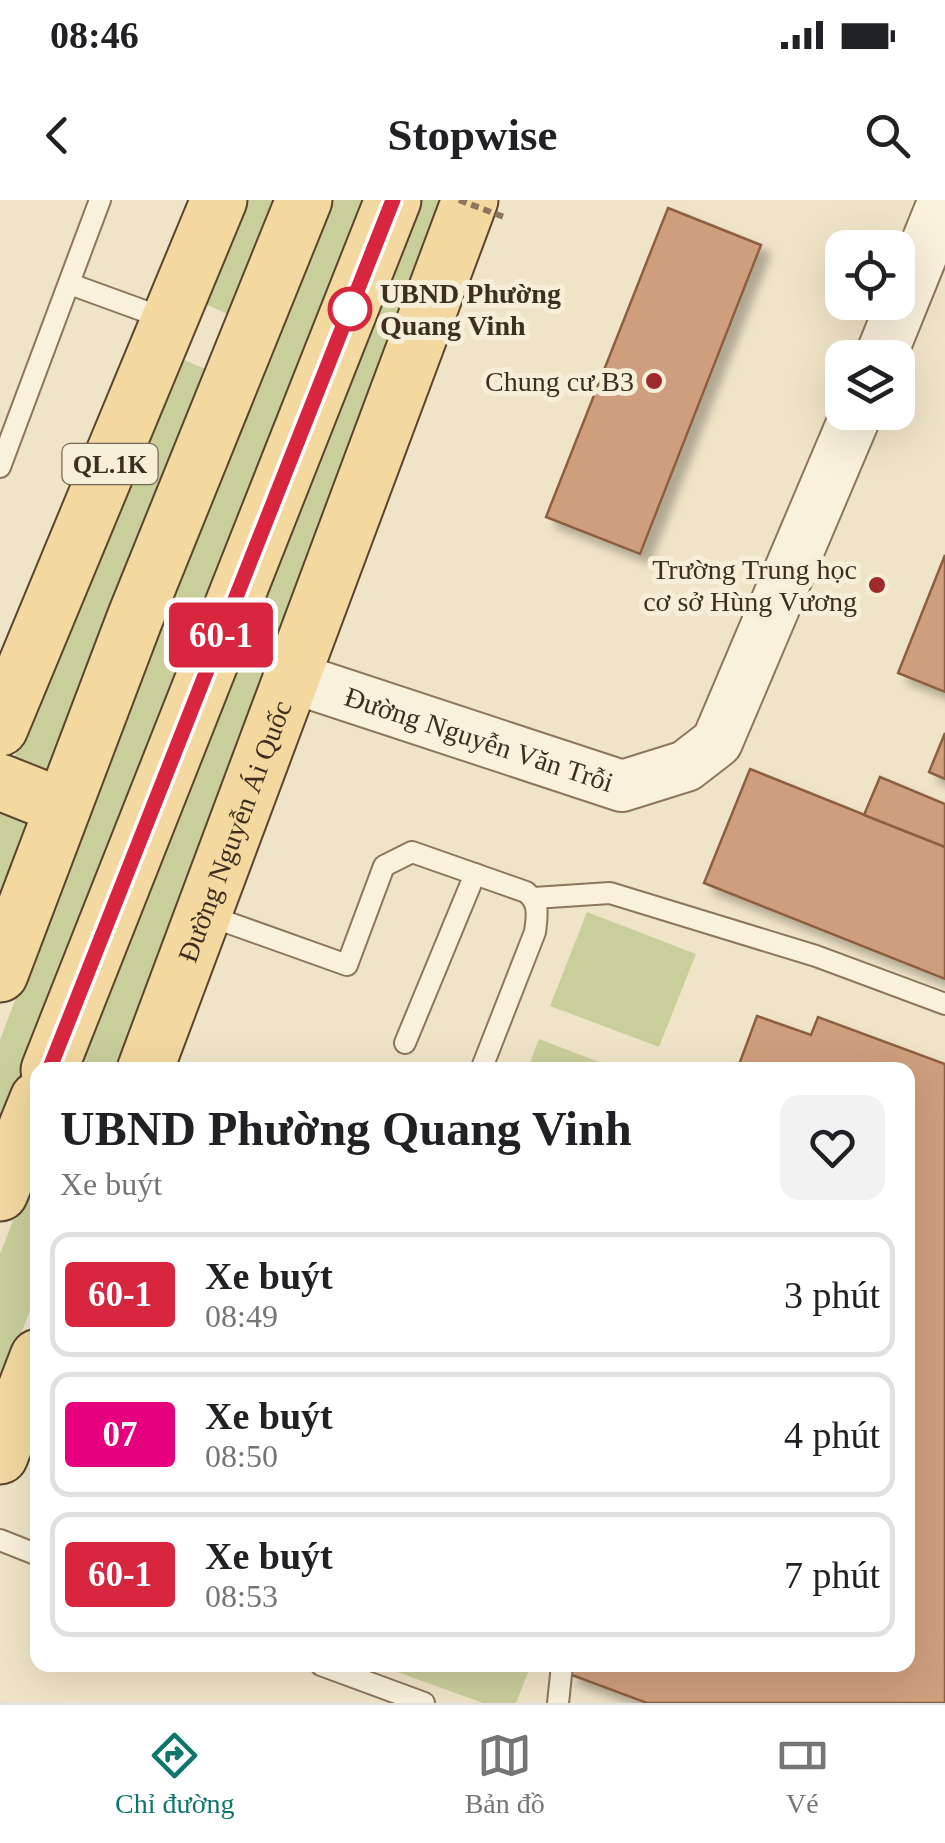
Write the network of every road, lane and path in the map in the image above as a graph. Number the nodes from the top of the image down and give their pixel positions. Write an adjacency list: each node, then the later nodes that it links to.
1 (100, 200): 8 (lane)
2 (219, 200): 9 (main road, QL.1K)
3 (304, 200): 11 (main road, QL.1K)
4 (393, 200): 24 (main road)
5 (459, 200): 7 (path, bridge)
6 (944, 200): 10 (street)
7 (487, 208): 14 (main road, Đường Nguyễn Ái Quốc)
8 (70, 284): 9 (lane); 13 (lane)
9 (170, 321): 11 (main road); 15 (main road, QL.1K)
10 (887, 340)
11 (245, 351): 17 (main road, QL.1K)
12 (849, 430): 14 (street, Đường Nguyễn Văn Trỗi)
13 (0, 467)
14 (294, 678): 20 (main road, Đường Nguyễn Ái Quốc)
15 (0, 728)
16 (0, 782): 17 (main road)
17 (63, 807): 21 (main road, QL.1K)
18 (474, 874): 19 (lane); 20 (lane); 23 (lane)
19 (534, 898): 22 (lane); 26 (lane)
20 (204, 914): 25 (main road, Đường Nguyễn Ái Quốc)
21 (0, 974)
22 (945, 1004)
23 (406, 1043)
24 (52, 1062)
25 (149, 1062)
26 (484, 1062)
27 (30, 1118): 28 (main road)
28 (0, 1193)
29 (30, 1378): 30 (main road)
30 (0, 1456)
31 (0, 1540): 32 (lane)
32 (30, 1552)
33 (346, 1672): 35 (lane)
34 (561, 1672): 36 (lane)
35 (424, 1703)
36 (558, 1703)

